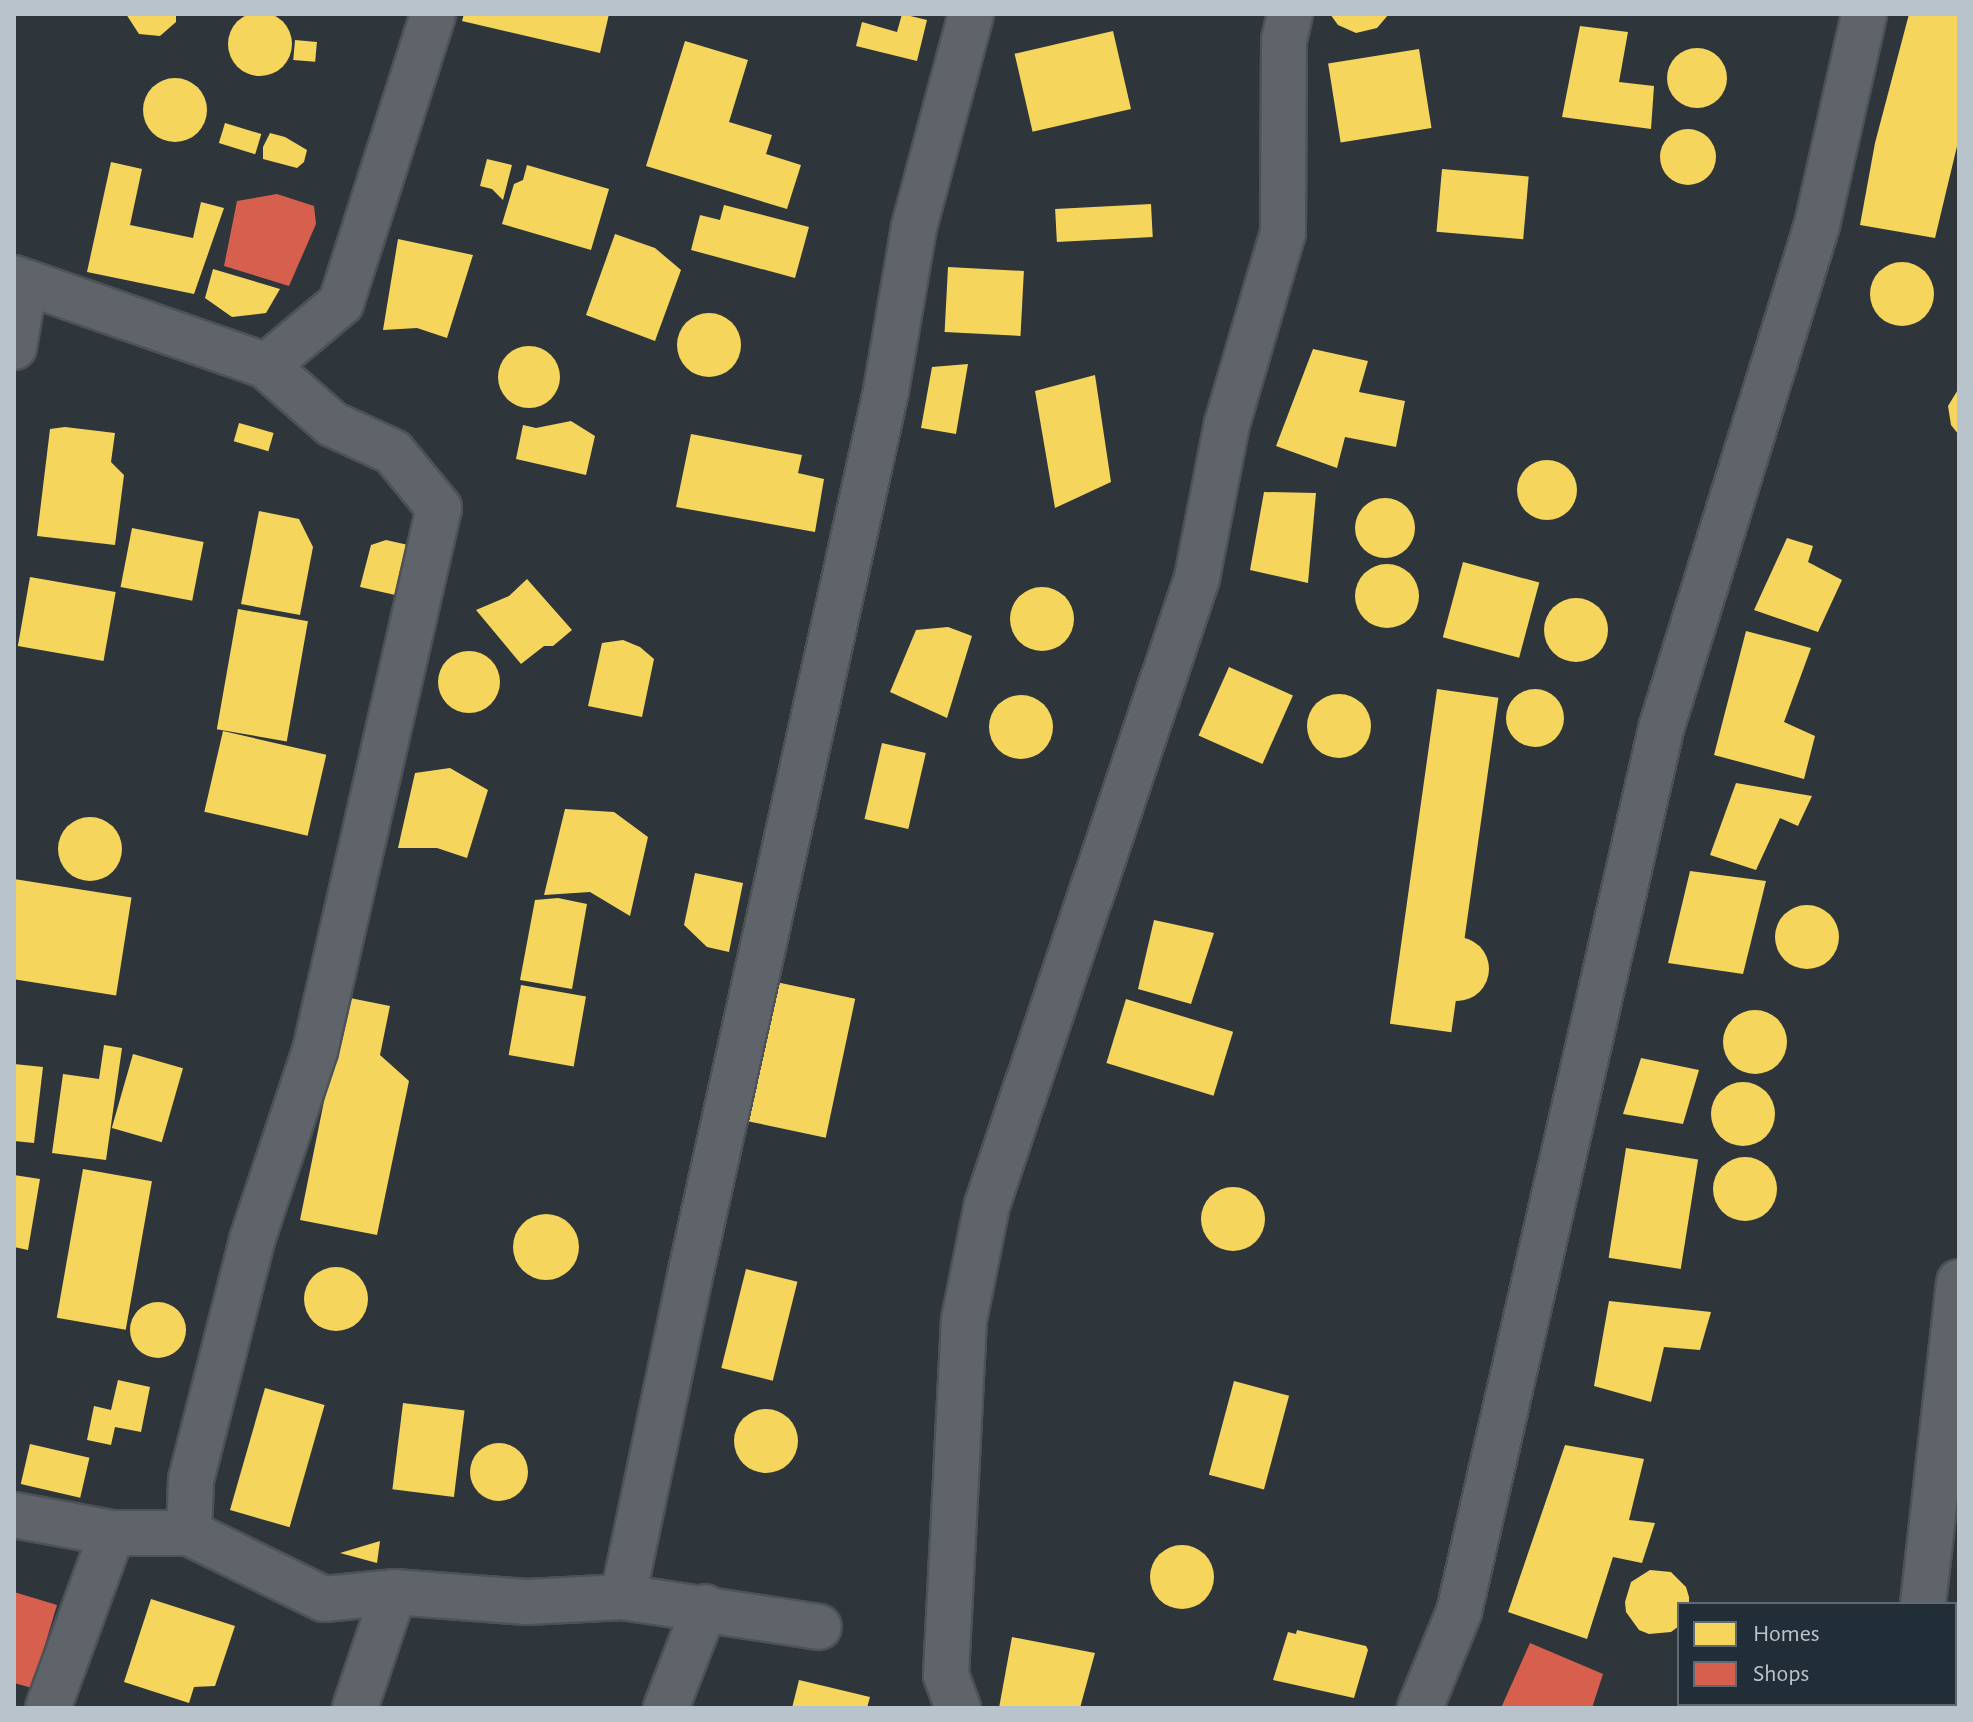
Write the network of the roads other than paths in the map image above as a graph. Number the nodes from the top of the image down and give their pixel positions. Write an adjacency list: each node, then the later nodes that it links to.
1 (433, 14): 7 (street)
2 (971, 14): 13 (street)
3 (1290, 14): 20 (street)
4 (1864, 14): 21 (street)
5 (20, 280): 6 (street); 7 (street)
6 (14, 347)
7 (266, 366): 11 (street)
8 (1959, 1282): 14 (street)
9 (14, 1515): 10 (street)
10 (112, 1533): 11 (street); 17 (street)
11 (189, 1533): 12 (street)
12 (394, 1592): 13 (street); 18 (street)
13 (623, 1597): 15 (street)
14 (1923, 1602)
15 (705, 1607): 16 (street); 19 (street)
16 (819, 1627)
17 (48, 1708)
18 (355, 1708)
19 (666, 1708)
20 (958, 1708)
21 (1420, 1708)

